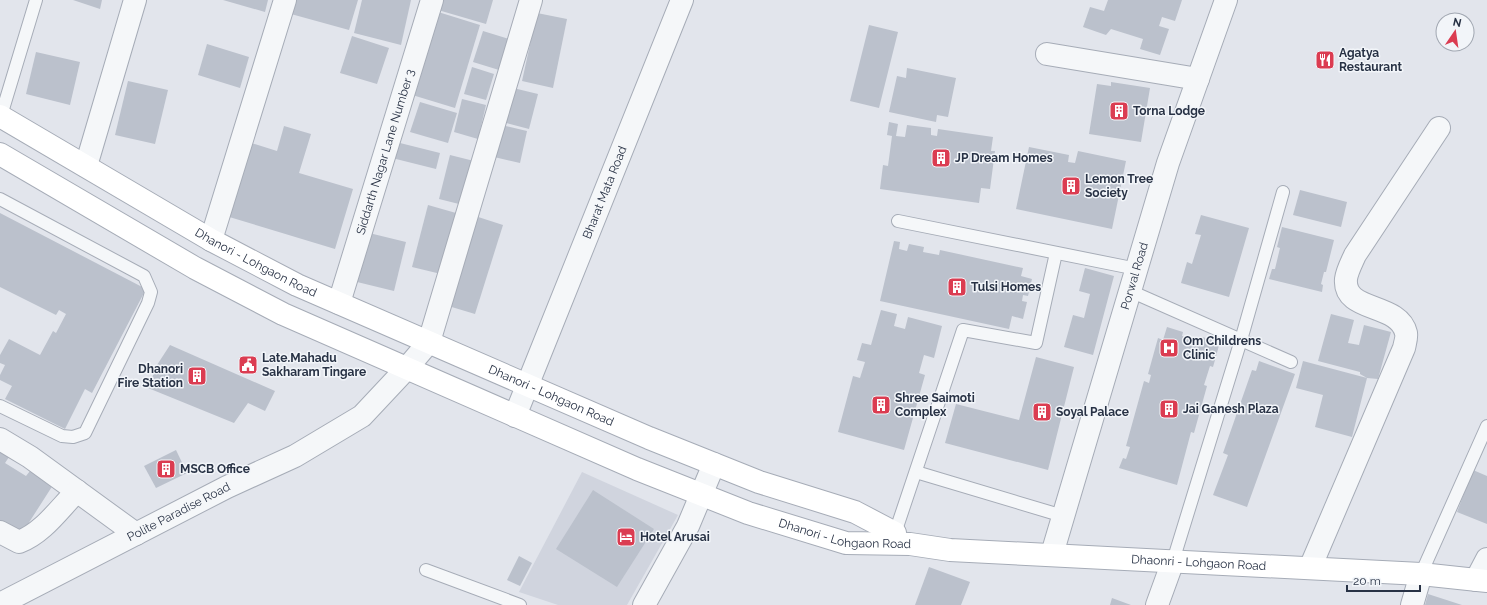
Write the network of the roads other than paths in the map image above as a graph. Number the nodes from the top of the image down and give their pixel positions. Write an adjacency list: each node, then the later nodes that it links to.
1 (36, 0): 10 (lane)
2 (136, 0): 13 (street)
3 (285, 0): 17 (street)
4 (432, 0): 21 (street, Siddarth Nagar Lane Number 3)
5 (531, 0): 23 (street)
6 (682, 0): 26 (street, Bharat Mata Road)
7 (1226, 0): 9 (street, Porwal Road)
8 (1047, 54): 9 (street)
9 (1198, 79): 19 (street, Porwal Road)
10 (0, 117): 13 (main road, Dhanori - Lohgaon Road)
11 (1439, 128): 42 (street)
12 (0, 154): 25 (main road, Dhanori - Lohgaon Road)
13 (86, 166): 17 (main road, Dhanori - Lohgaon Road)
14 (1283, 192): 22 (lane)
15 (0, 199): 27 (lane)
16 (898, 221): 18 (lane)
17 (211, 240): 21 (main road, Dhanori - Lohgaon Road)
18 (1056, 253): 19 (lane); 32 (lane)
19 (1137, 269): 20 (street, Porwal Road)
20 (1130, 291): 22 (lane); 35 (street, Porwal Road)
21 (339, 303): 23 (main road, Dhanori - Lohgaon Road)
22 (1240, 340): 24 (lane); 41 (lane)
23 (428, 342): 25 (street, Polite Paradise Road); 26 (main road, Dhanori - Lohgaon Road)
24 (1291, 362)
25 (407, 368): 28 (main road, Dhanori - Lohgaon Road); 37 (street, Polite Paradise Road)
26 (528, 385): 28 (street, Bharat Mata Road); 31 (main road, Dhanori - Lohgaon Road)
27 (0, 406)
28 (515, 416): 34 (main road, Dhanori - Lohgaon Road)
29 (1487, 426): 44 (lane)
30 (0, 439): 33 (street)
31 (714, 464): 34 (street); 38 (main road, Dhanori - Lohgaon Road)
32 (916, 472): 35 (lane); 38 (lane)
33 (77, 491): 36 (street); 37 (street)
34 (701, 494): 38 (main road, Dhanori - Lohgaon Road); 48 (street)
35 (1063, 516): 39 (street, Porwal Road)
36 (0, 532)
37 (136, 534): 46 (street, Polite Paradise Road)
38 (903, 539): 39 (main road, Dhaonri - Lohgaon Road)
39 (1052, 554): 41 (main road, Dhaonri - Lohgaon Road)
40 (1487, 559): 45 (street)
41 (1173, 561): 42 (main road, Dhaonri - Lohgaon Road); 49 (street)
42 (1310, 568): 44 (main road, Dhaonri - Lohgaon Road)
43 (426, 570): 47 (lane)
44 (1421, 574): 45 (main road, Dhaonri - Lohgaon Road); 50 (street)
45 (1482, 580)
46 (0, 604)
47 (520, 605)
48 (644, 605)
49 (1157, 605)
50 (1412, 605)

